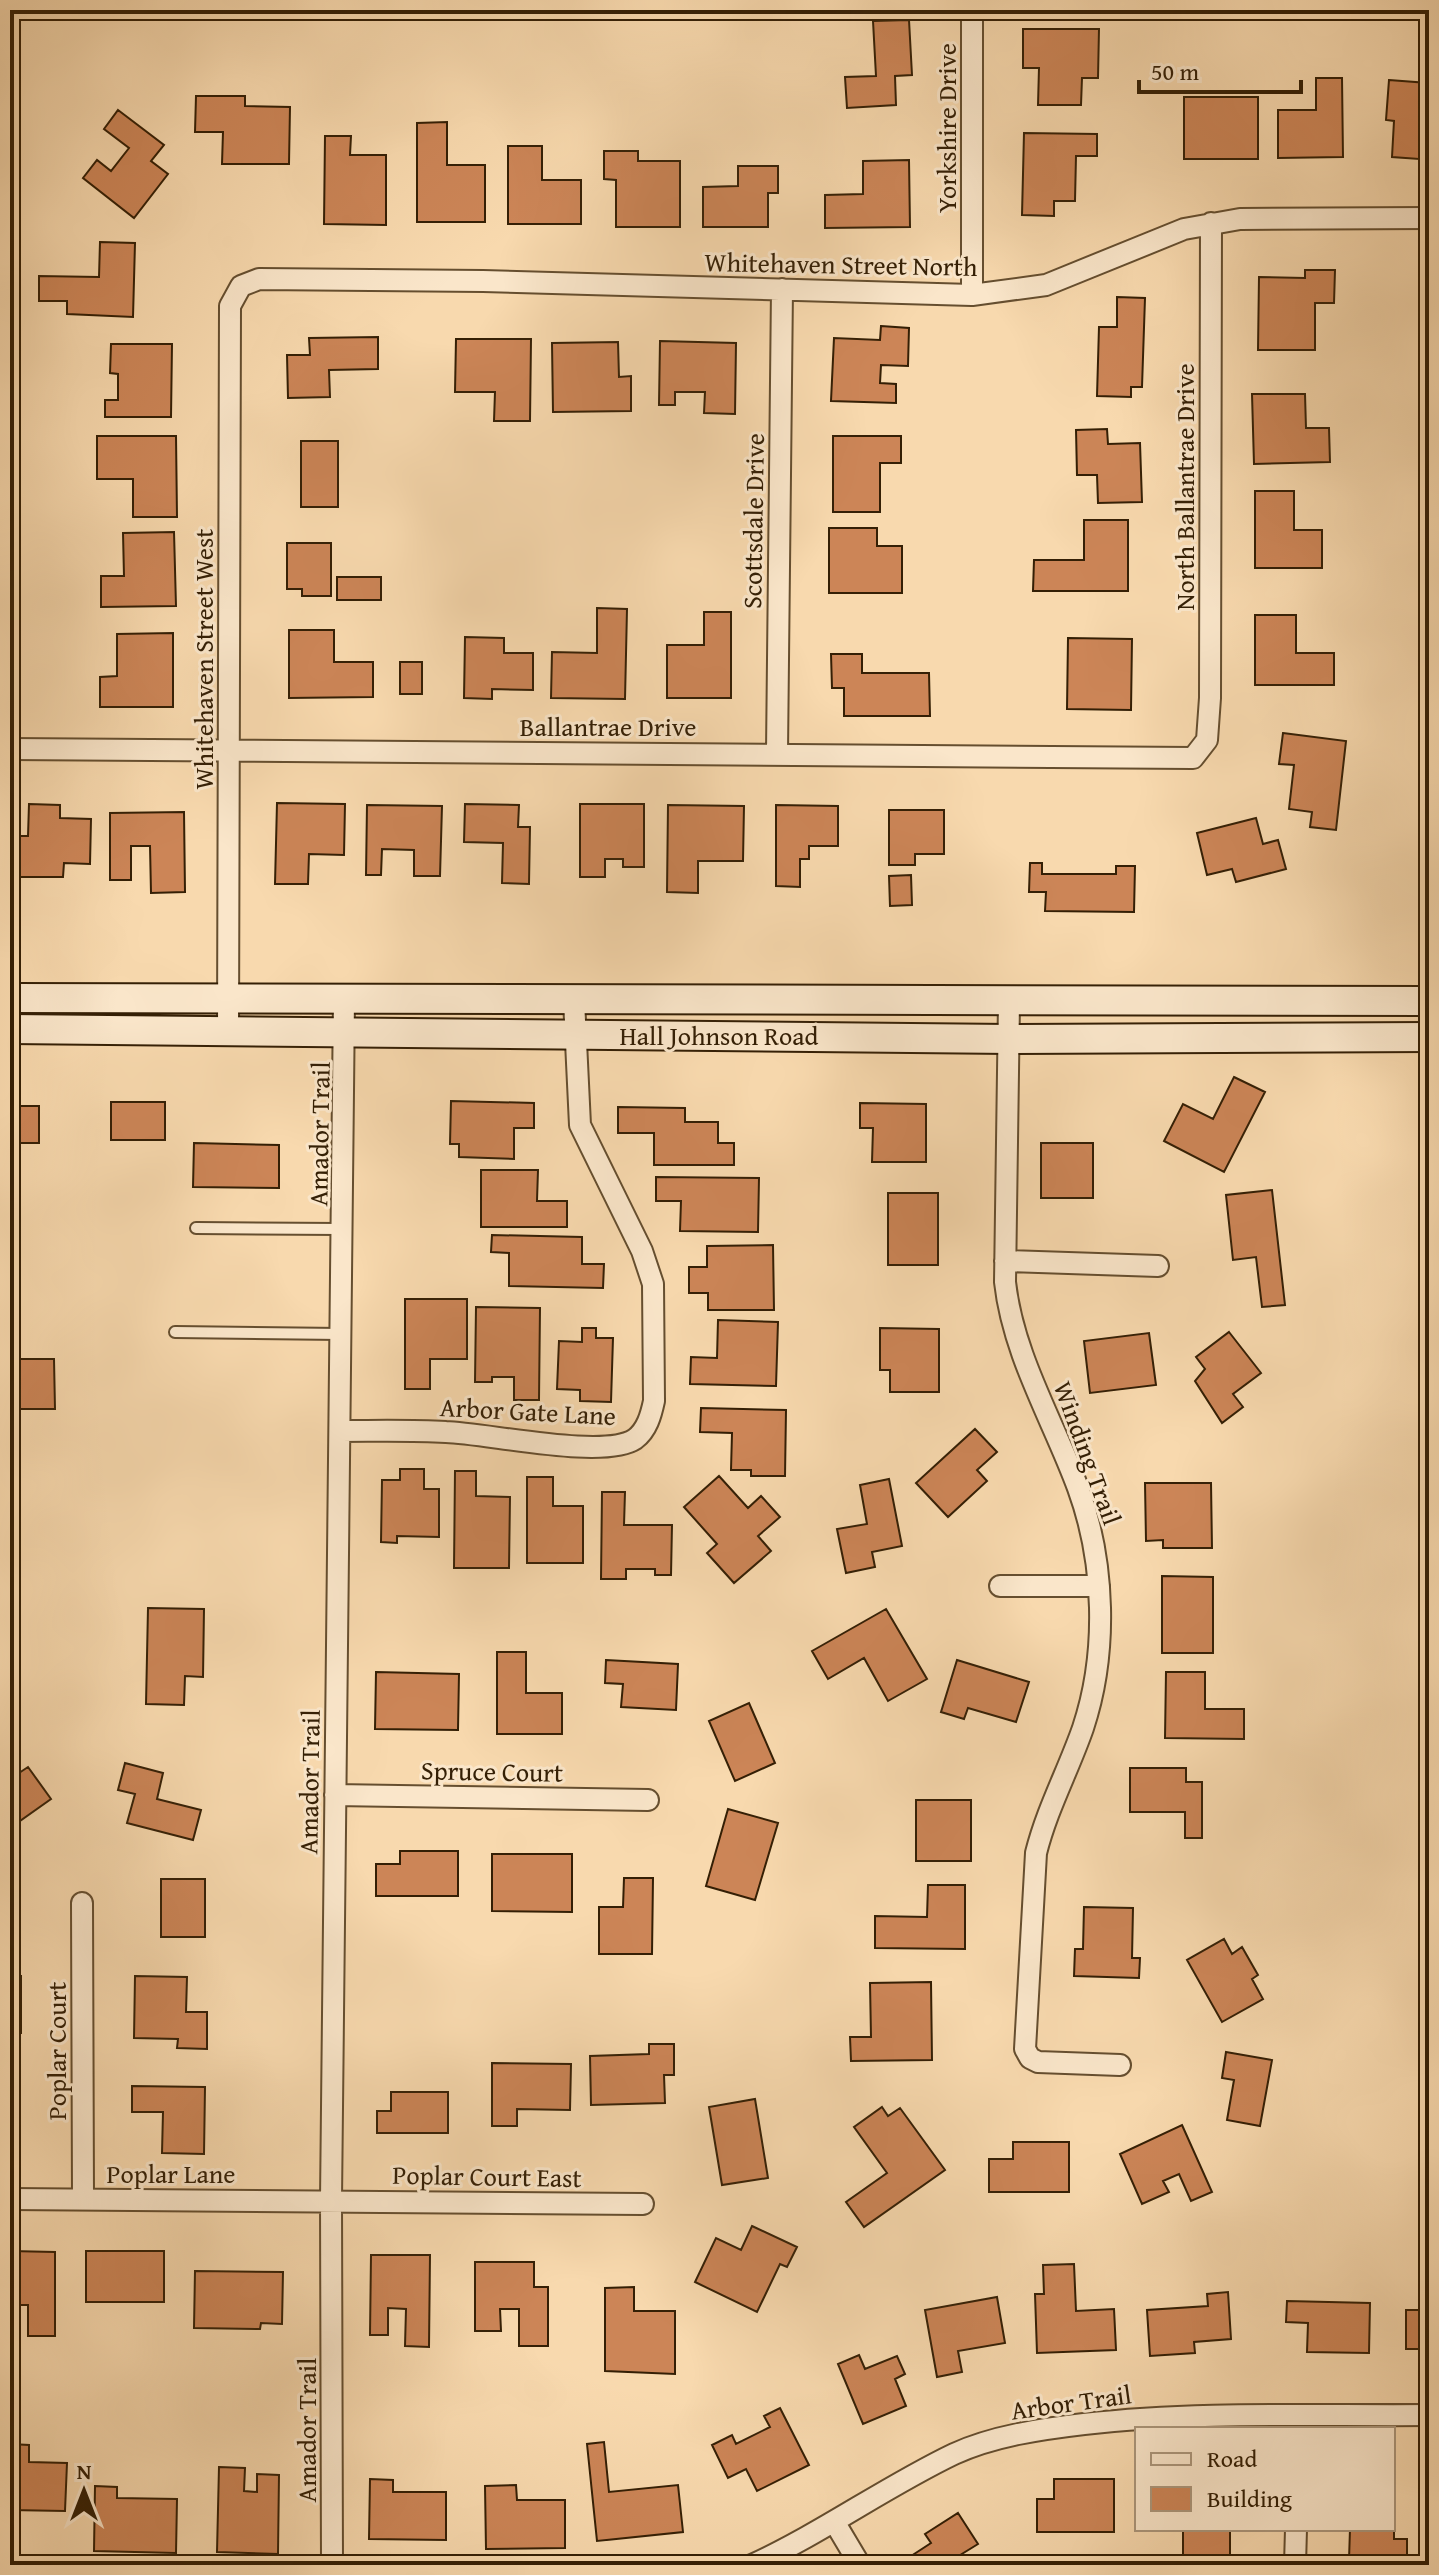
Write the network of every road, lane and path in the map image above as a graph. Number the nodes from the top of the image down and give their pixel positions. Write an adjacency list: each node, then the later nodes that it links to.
1 (972, 10): 6 (street, Yorkshire Drive)
2 (1429, 218): 3 (street, Whitehaven Street North)
3 (1211, 223): 6 (street, Whitehaven Street North); 9 (street, North Ballantrae Drive)
4 (241, 286): 5 (street, Whitehaven Street North); 8 (street, Whitehaven Street West)
5 (782, 289): 6 (street, Whitehaven Street North); 10 (street, Scottsdale Drive)
6 (972, 295)
7 (10, 749): 8 (street, Ballantrae Drive)
8 (229, 750): 10 (street, Ballantrae Drive); 12 (street, Whitehaven Street West)
9 (1202, 750): 10 (street, Ballantrae Drive)
10 (777, 752)
11 (10, 998): 12 (main road, Hall Johnson Road)
12 (228, 999): 13 (main road, Hall Johnson Road); 18 (street, Whitehaven Street West)
13 (344, 999): 14 (main road, Hall Johnson Road); 19 (street, Amador Trail)
14 (574, 1000): 16 (main road, Hall Johnson Road); 20 (street, Arbor Gate Lane)
15 (1429, 1001): 16 (main road, Hall Johnson Road)
16 (1009, 1002): 22 (street, Winding Trail)
17 (10, 1029): 18 (main road, Hall Johnson Road)
18 (228, 1034): 19 (main road, Hall Johnson Road)
19 (346, 1035): 20 (main road, Hall Johnson Road); 24 (street, Amador Trail)
20 (575, 1035): 22 (main road, Hall Johnson Road); 29 (street, Arbor Gate Lane)
21 (1429, 1037): 22 (main road, Hall Johnson Road)
22 (1010, 1039): 25 (street, Winding Trail)
23 (196, 1228): 24 (lane)
24 (344, 1230): 28 (street, Amador Trail)
25 (1005, 1261): 26 (street); 31 (street, Winding Trail)
26 (1158, 1266)
27 (175, 1332): 28 (lane)
28 (343, 1334): 29 (street, Amador Trail)
29 (341, 1431): 32 (street, Amador Trail)
30 (1000, 1586): 31 (street)
31 (1099, 1586): 35 (street, Winding Trail)
32 (335, 1795): 33 (street, Spruce Court); 38 (street, Amador Trail)
33 (648, 1800)
34 (82, 1903): 36 (street, Poplar Court)
35 (1120, 2065)
36 (83, 2198): 37 (street, Poplar Lane); 38 (street, Poplar Lane)
37 (10, 2199)
38 (331, 2200): 39 (street, Poplar Court East); 44 (street, Amador Trail)
39 (643, 2204)
40 (1429, 2415): 41 (street, Arbor Trail)
41 (1297, 2422): 42 (street, Arbor Trail)
42 (835, 2523): 45 (street, Arbor Trail); 46 (street)
43 (1296, 2531): 47 (street)
44 (332, 2565)
45 (752, 2565)
46 (860, 2565)
47 (1295, 2565)

